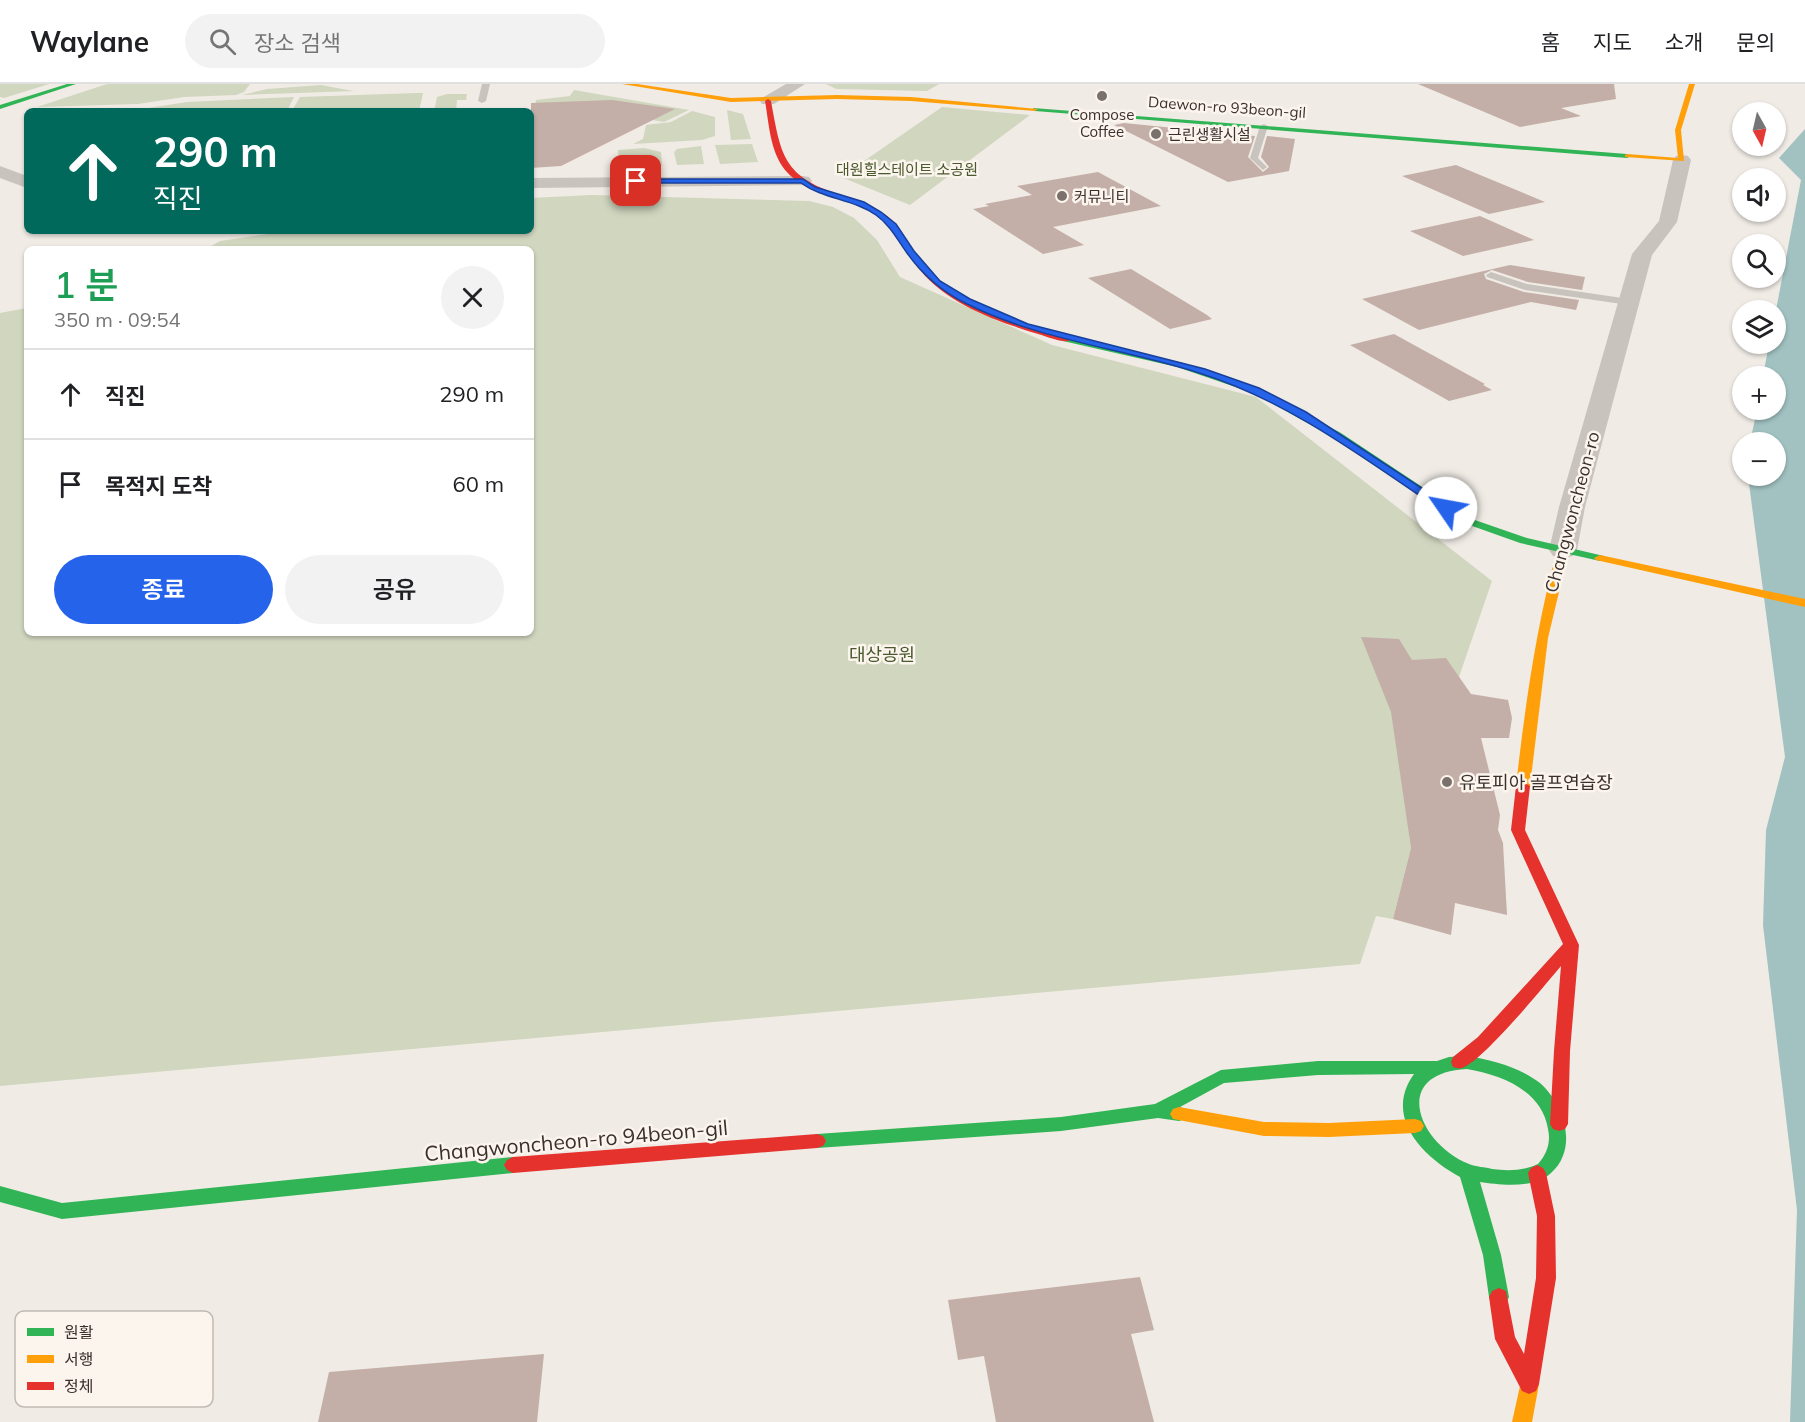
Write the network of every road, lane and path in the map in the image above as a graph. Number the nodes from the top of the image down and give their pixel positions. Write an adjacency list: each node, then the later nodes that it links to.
1 (74, 84): 8 (street)
2 (486, 84): 6 (lane)
3 (625, 84): 7 (street, Daewon-ro 93beon-gil)
4 (797, 84): 7 (street)
5 (1692, 84): 10 (street, Changwoncheon-ro)
6 (482, 100)
7 (768, 101): 9 (street, Daewon-ro 93beon-gil); 13 (street)
8 (0, 107)
9 (1264, 126): 10 (street, Daewon-ro 93beon-gil); 11 (lane)
10 (1682, 160): 17 (street, Changwoncheon-ro)
11 (1263, 167)
12 (0, 171): 14 (street)
13 (803, 181): 15 (street); 18 (street)
14 (24, 182)
15 (534, 183)
16 (1491, 275): 17 (lane)
17 (1629, 302): 18 (street, Changwoncheon-ro)
18 (1563, 550): 19 (street); 20 (street, Changwoncheon-ro)
19 (1805, 603)
20 (1571, 945): 21 (street); 24 (street)
21 (1459, 1062): 22 (street); 24 (street)
22 (1436, 1067): 23 (street); 25 (street)
23 (1158, 1110): 25 (street); 28 (street, Changwoncheon-ro 94beon-gil)
24 (1559, 1124): 27 (street)
25 (1415, 1126): 26 (street)
26 (1468, 1173): 27 (street); 29 (street)
27 (1537, 1173): 29 (street)
28 (0, 1194)
29 (1528, 1384): 30 (street)
30 (1522, 1422)

